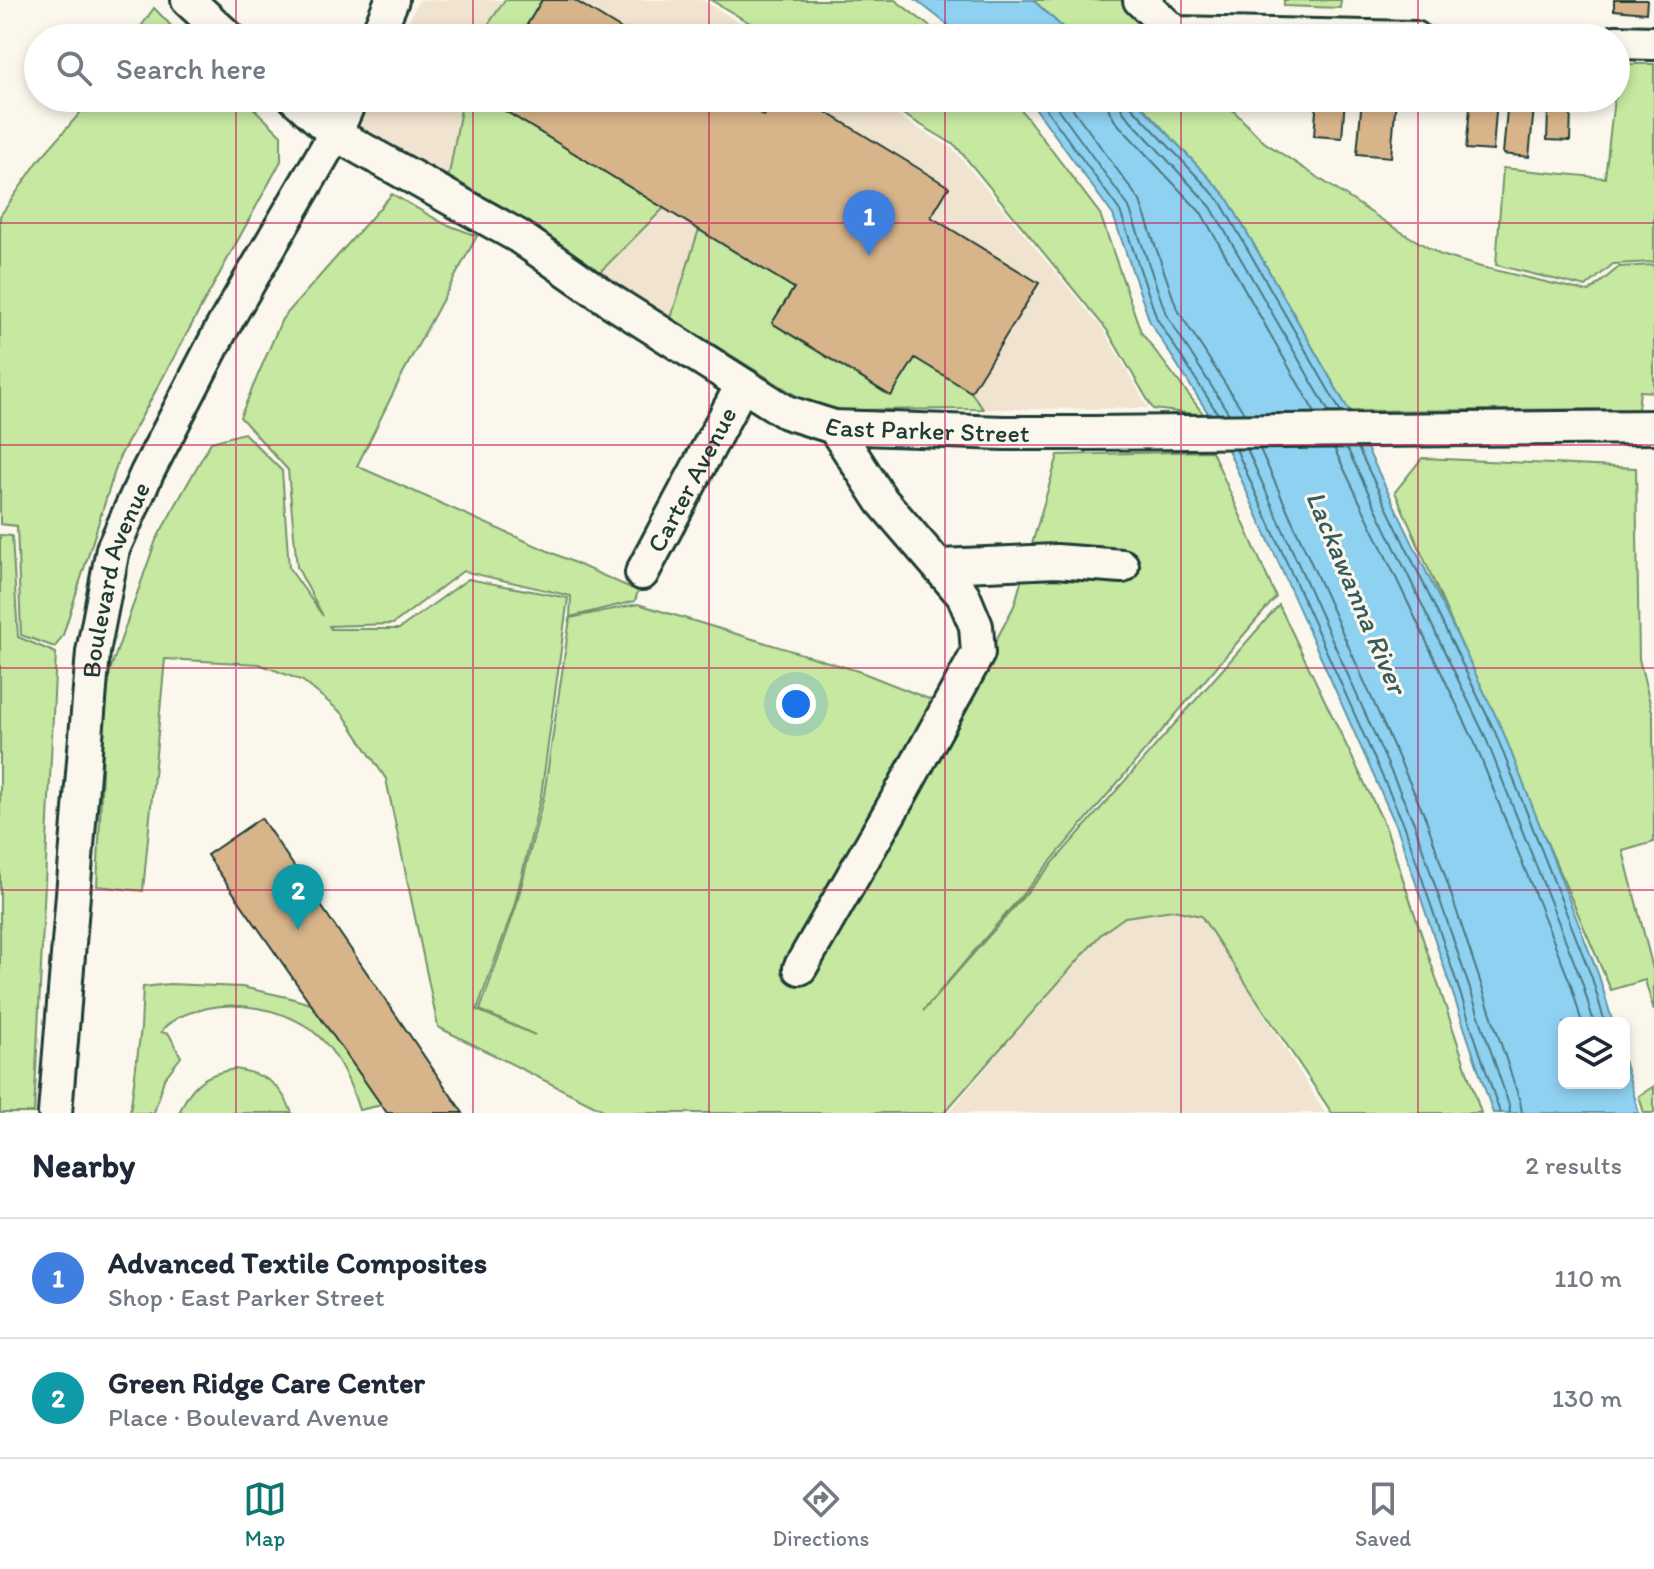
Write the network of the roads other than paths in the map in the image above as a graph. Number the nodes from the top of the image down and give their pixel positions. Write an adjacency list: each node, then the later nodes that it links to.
1 (188, 0): 4 (street)
2 (392, 0): 5 (street)
3 (1140, 0): 6 (street)
4 (214, 24)
5 (382, 24)
6 (1165, 24)
7 (1630, 42): 8 (street)
8 (1654, 43)
9 (311, 112): 11 (street, East Parker Street)
10 (345, 112): 11 (street, Boulevard Avenue)
11 (335, 134): 12 (street, East Parker Street); 19 (street, Boulevard Avenue)
12 (742, 385): 13 (street, East Parker Street); 17 (street, Carter Avenue)
13 (834, 427): 14 (street, East Parker Street); 15 (street)
14 (1654, 427)
15 (940, 566): 16 (street); 18 (street)
16 (1122, 566)
17 (642, 573)
18 (800, 968)
19 (55, 1113)

